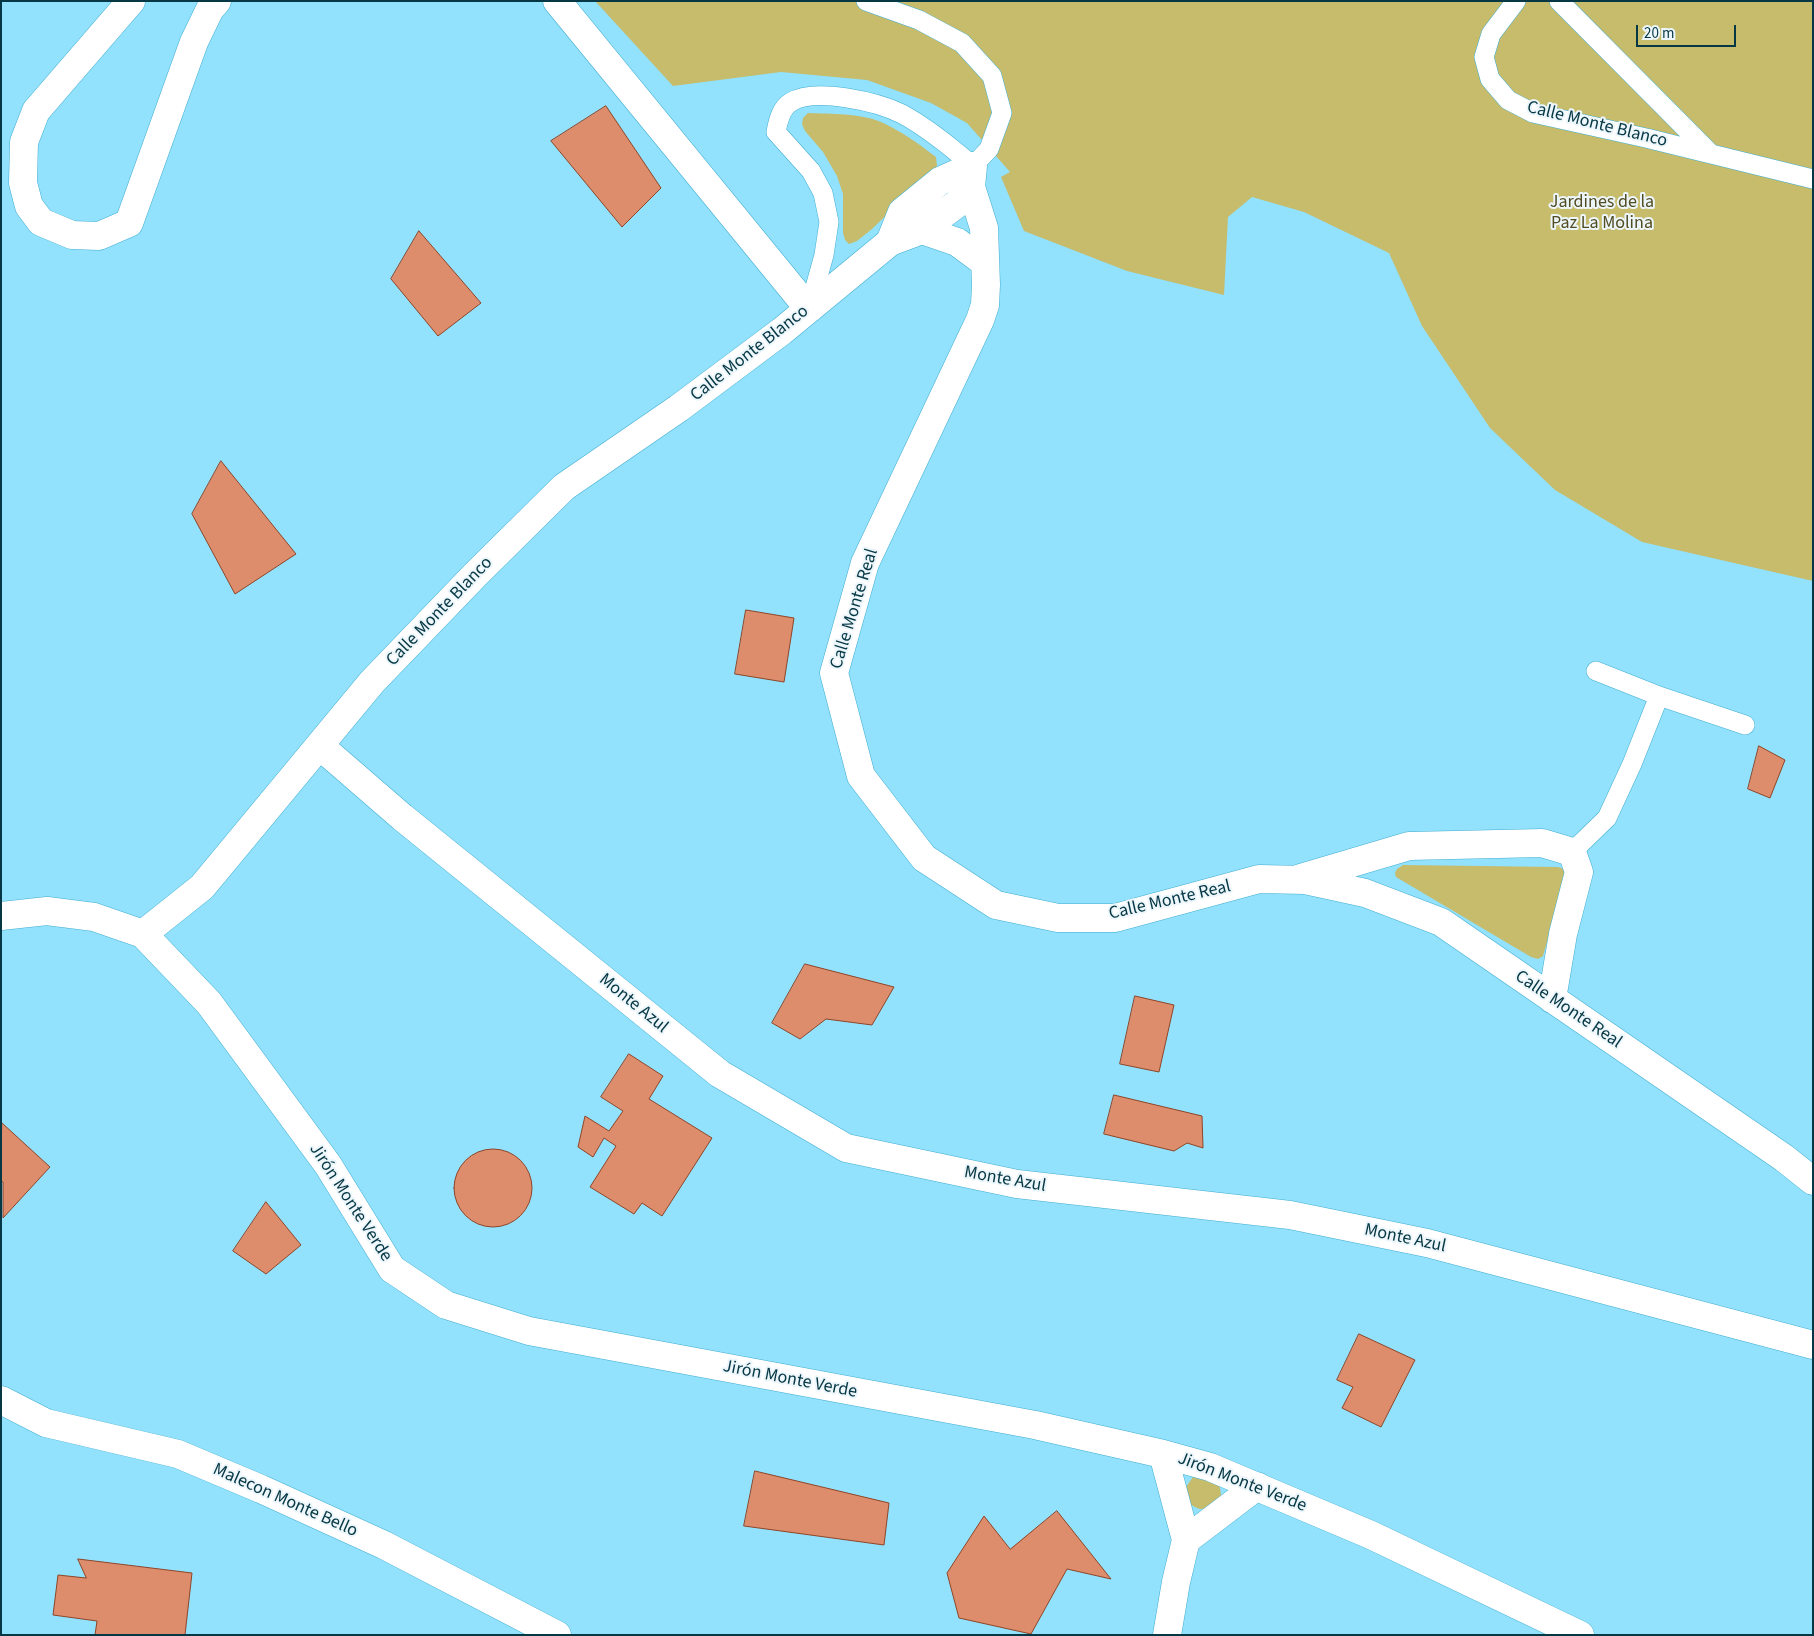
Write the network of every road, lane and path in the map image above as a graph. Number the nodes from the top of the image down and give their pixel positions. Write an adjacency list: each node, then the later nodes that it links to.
1 (131, 1): 2 (street)
2 (217, 1)
3 (557, 1): 13 (street)
4 (866, 1): 8 (lane, Calle Monte Blanco)
5 (1516, 1): 7 (lane, Calle Monte Blanco)
6 (1559, 1): 7 (lane, Calle Monte Blanco)
7 (1711, 154): 9 (lane, Calle Monte Blanco)
8 (972, 176): 10 (street, Calle Monte Blanco); 11 (street, Calle Monte Blanco); 12 (street, Calle Monte Real); 13 (lane)
9 (1813, 179)
10 (922, 230): 11 (street, Calle Monte Blanco); 12 (street)
11 (890, 242): 13 (street, Calle Monte Blanco)
12 (984, 262): 19 (street, Calle Monte Real)
13 (809, 309): 17 (street, Calle Monte Blanco)
14 (1596, 671): 15 (lane)
15 (1659, 696): 16 (lane); 18 (lane)
16 (1746, 725)
17 (320, 746): 21 (street, Calle Monte Blanco); 24 (street, Monte Azul)
18 (1572, 852): 19 (street); 22 (street)
19 (1294, 880): 22 (street, Calle Monte Real)
20 (1, 916): 21 (street)
21 (143, 934): 26 (street, Jirón Monte Verde)
22 (1552, 999): 23 (street, Calle Monte Real)
23 (1813, 1182)
24 (1813, 1344)
25 (1, 1400): 29 (street, Malecon Monte Bello)
26 (1163, 1454): 27 (street, Jirón Monte Verde); 28 (street)
27 (1257, 1486): 28 (street); 31 (street, Jirón Monte Verde)
28 (1186, 1540): 30 (street)
29 (557, 1635)
30 (1167, 1635)
31 (1580, 1635)

